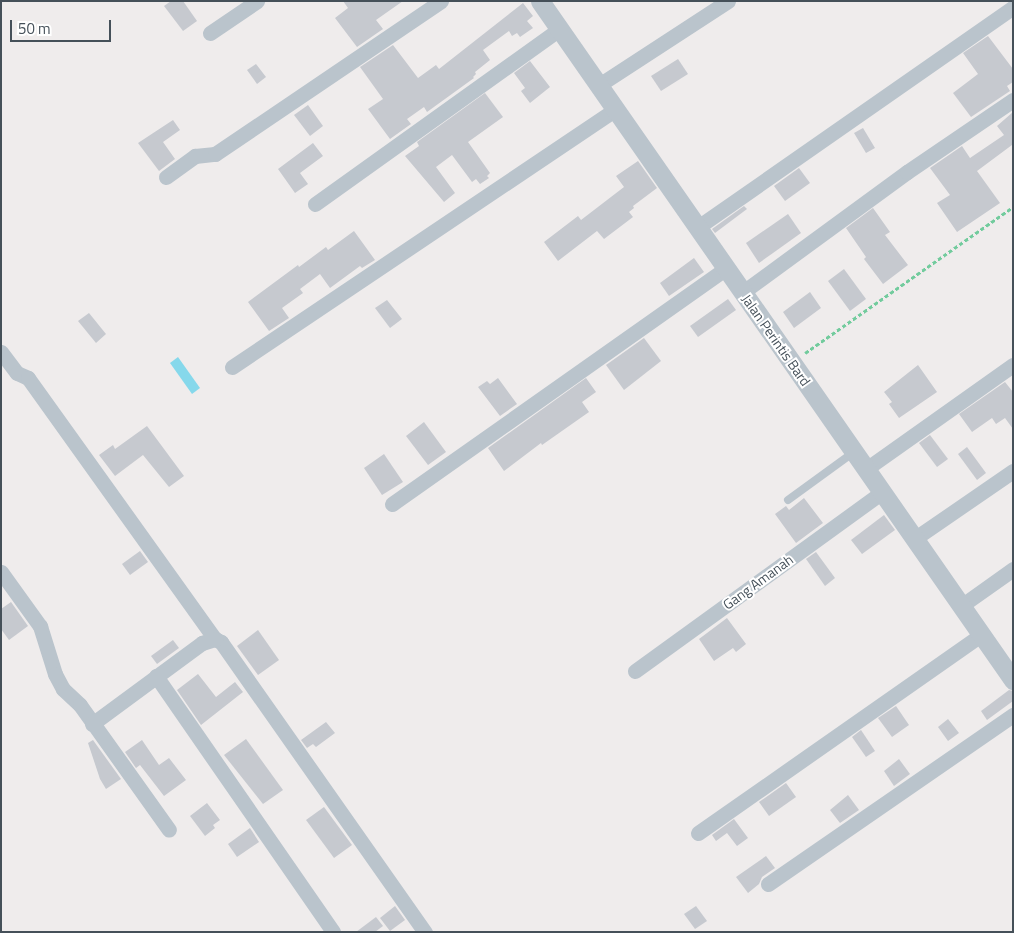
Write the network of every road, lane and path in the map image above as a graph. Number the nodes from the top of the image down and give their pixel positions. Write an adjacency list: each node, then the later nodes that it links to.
1 (257, 1): 7 (street)
2 (441, 1): 11 (street)
3 (540, 1): 6 (street, Jalan Perintis Bard)
4 (728, 1): 8 (street)
5 (1013, 7): 14 (street)
6 (559, 29): 8 (street, Jalan Perintis Bard); 12 (street)
7 (210, 32)
8 (599, 85): 10 (street, Jalan Perintis Bard)
9 (1013, 100): 16 (street)
10 (616, 109): 14 (street, Jalan Perintis Bard); 20 (street)
11 (166, 177)
12 (315, 204)
13 (1013, 207): 18 (path)
14 (698, 227): 15 (street, Jalan Perintis Bard)
15 (726, 268): 16 (street, Jalan Perintis Bard); 26 (street)
16 (743, 292): 18 (street, Jalan Perintis Bard)
17 (1, 352): 32 (street)
18 (792, 362): 21 (street, Jalan Perintis Bard)
19 (1013, 365): 22 (street)
20 (232, 366)
21 (854, 452): 22 (street, Jalan Perintis Bard); 25 (lane)
22 (866, 469): 24 (street, Jalan Perintis Bard)
23 (1013, 471): 27 (street)
24 (882, 492): 27 (street, Jalan Perintis Bard); 33 (street, Gang Amanah)
25 (788, 500)
26 (392, 504)
27 (914, 539): 30 (street, Jalan Perintis Bard)
28 (1013, 569): 30 (street)
29 (1, 572): 37 (street)
30 (961, 606): 31 (street, Jalan Perintis Bard)
31 (981, 635): 35 (street, Jalan Perintis Bard); 39 (street)
32 (215, 639): 34 (street); 42 (street)
33 (635, 671)
34 (156, 676): 37 (street); 41 (street)
35 (1013, 680)
36 (1013, 715): 40 (street)
37 (92, 724): 38 (street)
38 (169, 830)
39 (698, 832)
40 (768, 884)
41 (333, 932)
42 (424, 932)

